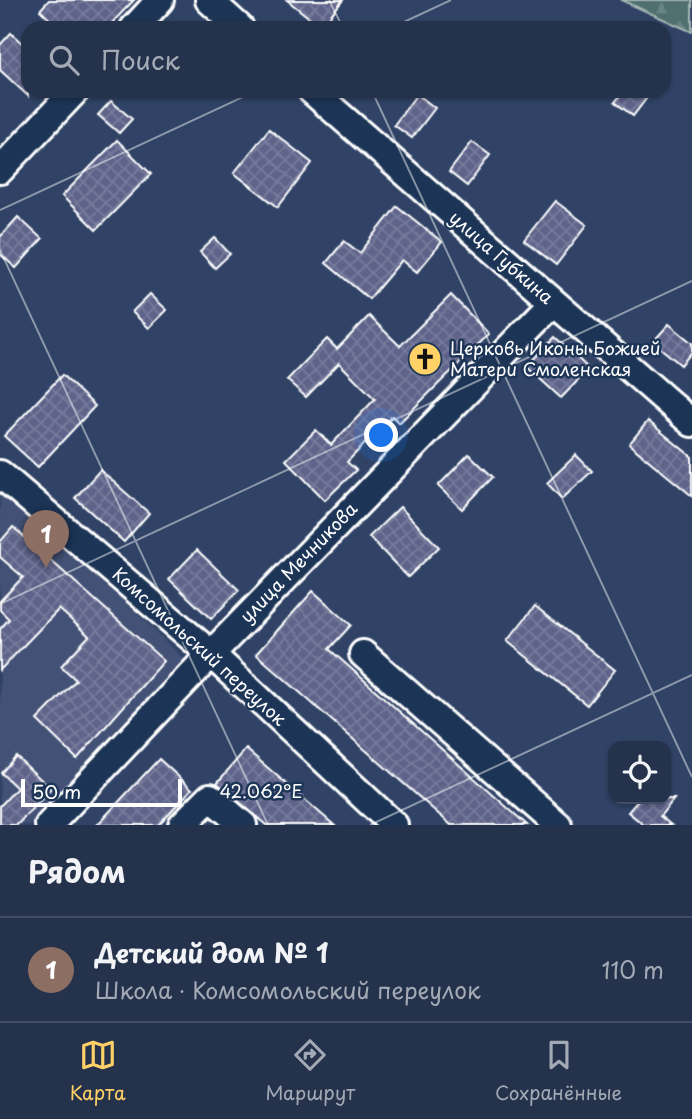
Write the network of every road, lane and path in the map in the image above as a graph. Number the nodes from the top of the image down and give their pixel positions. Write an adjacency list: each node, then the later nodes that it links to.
1 (160, 0): 3 (street)
2 (209, 0): 4 (street)
3 (140, 21)
4 (232, 21)
5 (68, 98): 7 (street)
6 (320, 98): 8 (street, улица Губкина)
7 (0, 170)
8 (553, 303): 9 (street, улица Губкина); 11 (street, улица Мечникова)
9 (692, 423)
10 (0, 474): 11 (street, Комсомольский переулок)
11 (211, 654): 13 (street, Комсомольский переулок); 14 (street, улица Мечникова)
12 (363, 654): 18 (street)
13 (369, 815): 17 (street, Комсомольский переулок)
14 (49, 825)
15 (182, 825): 16 (street)
16 (243, 825)
17 (394, 825)
18 (558, 825)

